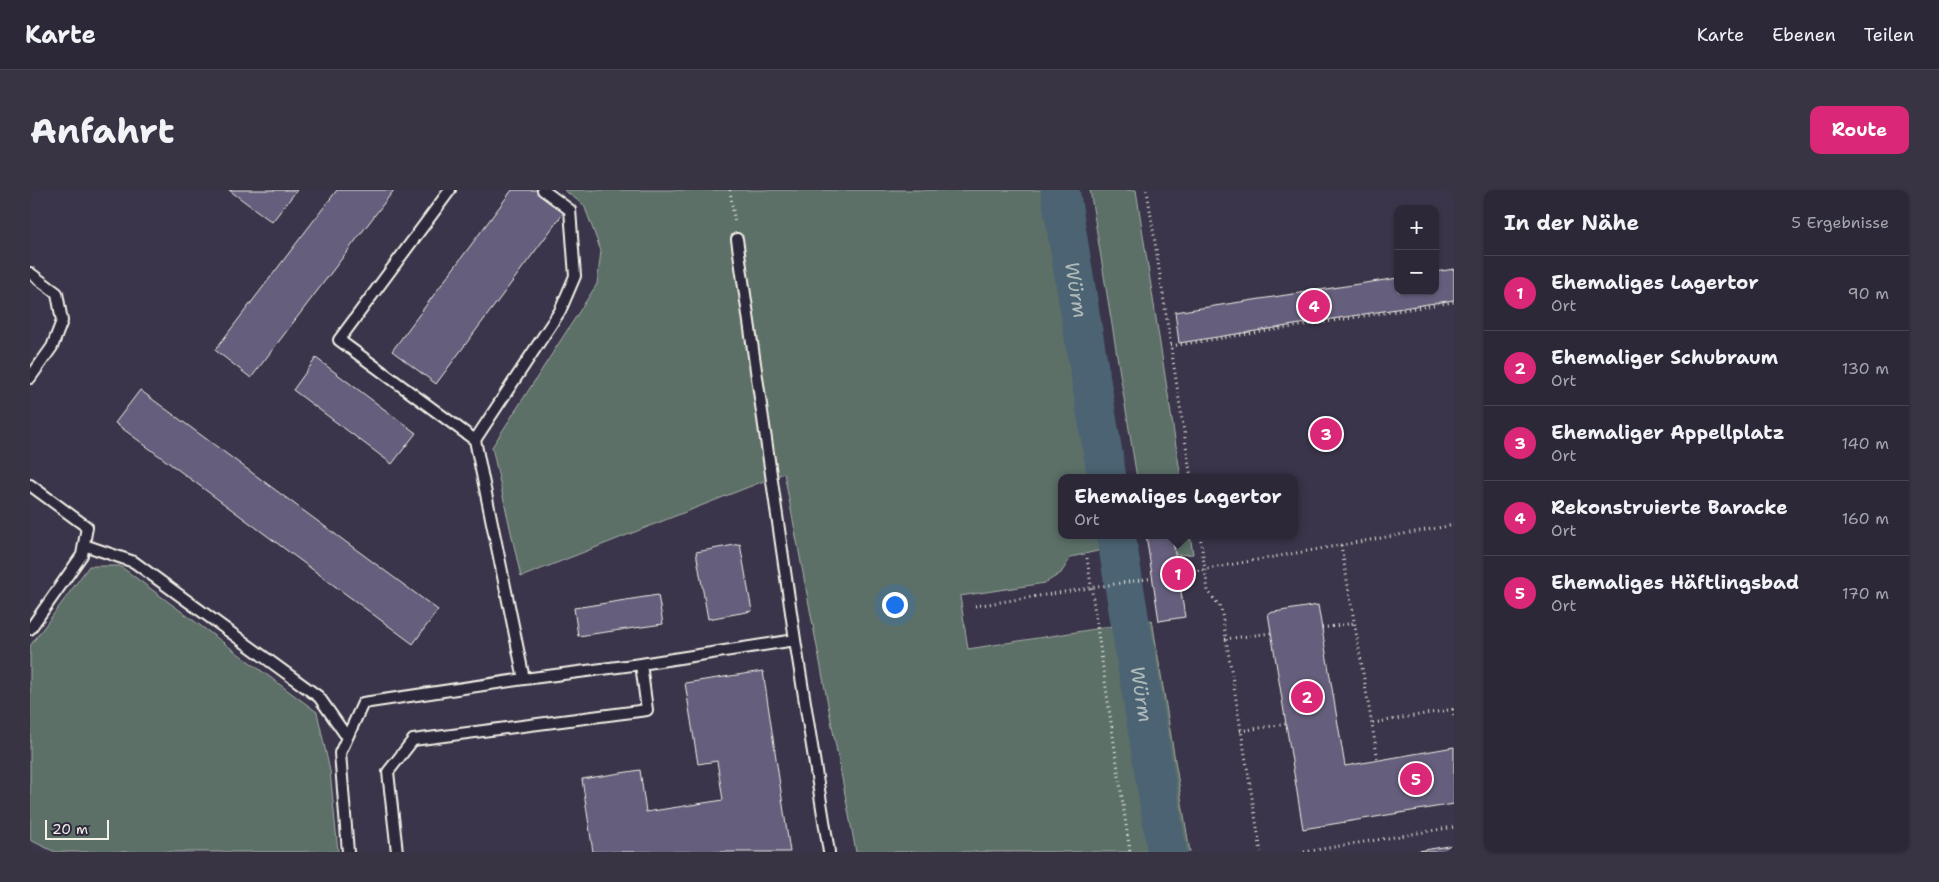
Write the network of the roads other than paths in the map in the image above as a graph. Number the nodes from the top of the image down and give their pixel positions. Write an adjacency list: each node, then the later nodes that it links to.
1 (450, 190): 6 (lane)
2 (543, 190): 6 (lane)
3 (737, 239): 10 (lane)
4 (30, 273): 5 (lane)
5 (30, 378)
6 (475, 440): 12 (lane)
7 (30, 485): 8 (lane)
8 (84, 545): 9 (lane); 13 (lane)
9 (30, 628)
10 (795, 640): 11 (lane); 16 (lane)
11 (641, 664): 12 (lane); 15 (lane)
12 (524, 679): 13 (lane)
13 (347, 737): 14 (lane)
14 (348, 852)
15 (398, 852)
16 (829, 852)

